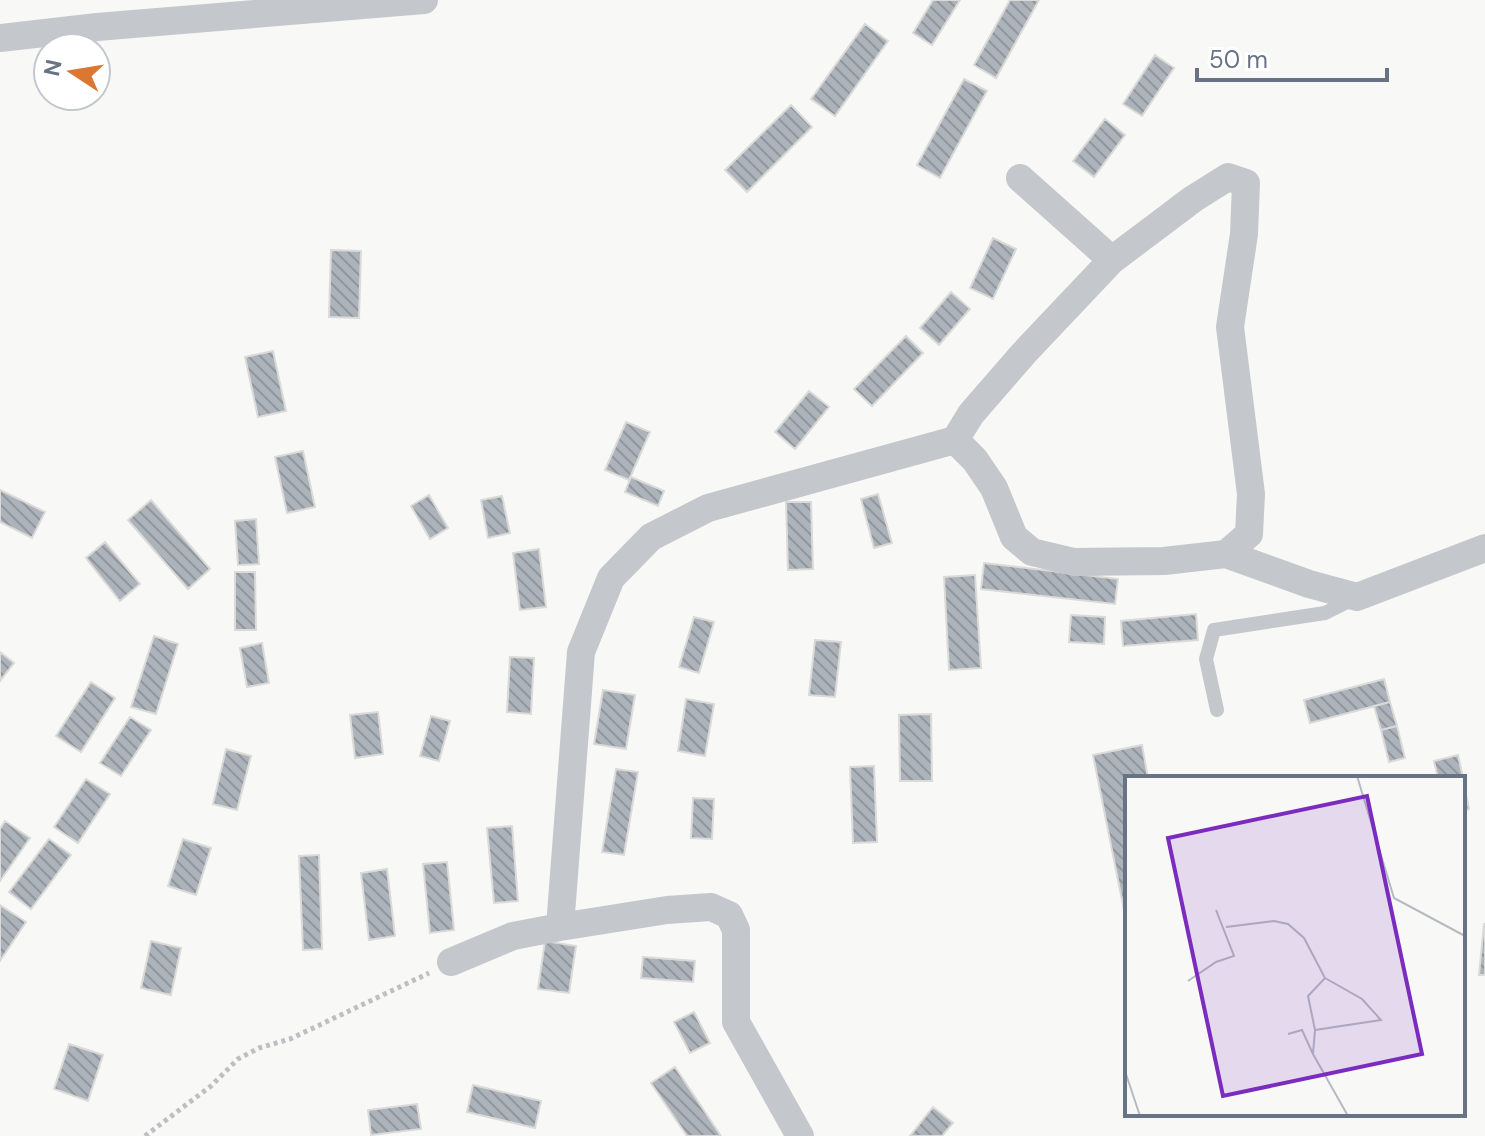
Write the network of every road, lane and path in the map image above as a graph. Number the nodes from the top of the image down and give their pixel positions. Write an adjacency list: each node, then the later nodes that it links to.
1 (424, 0): 2 (street)
2 (0, 38)
3 (1020, 178): 4 (street)
4 (1112, 260): 5 (street); 7 (street)
5 (955, 440): 7 (street); 10 (street)
6 (1485, 548): 8 (street)
7 (1226, 554): 8 (street)
8 (1357, 597): 9 (lane)
9 (1217, 710)
10 (560, 927): 11 (street); 13 (street)
11 (451, 962): 12 (path)
12 (145, 1136)
13 (800, 1136)

